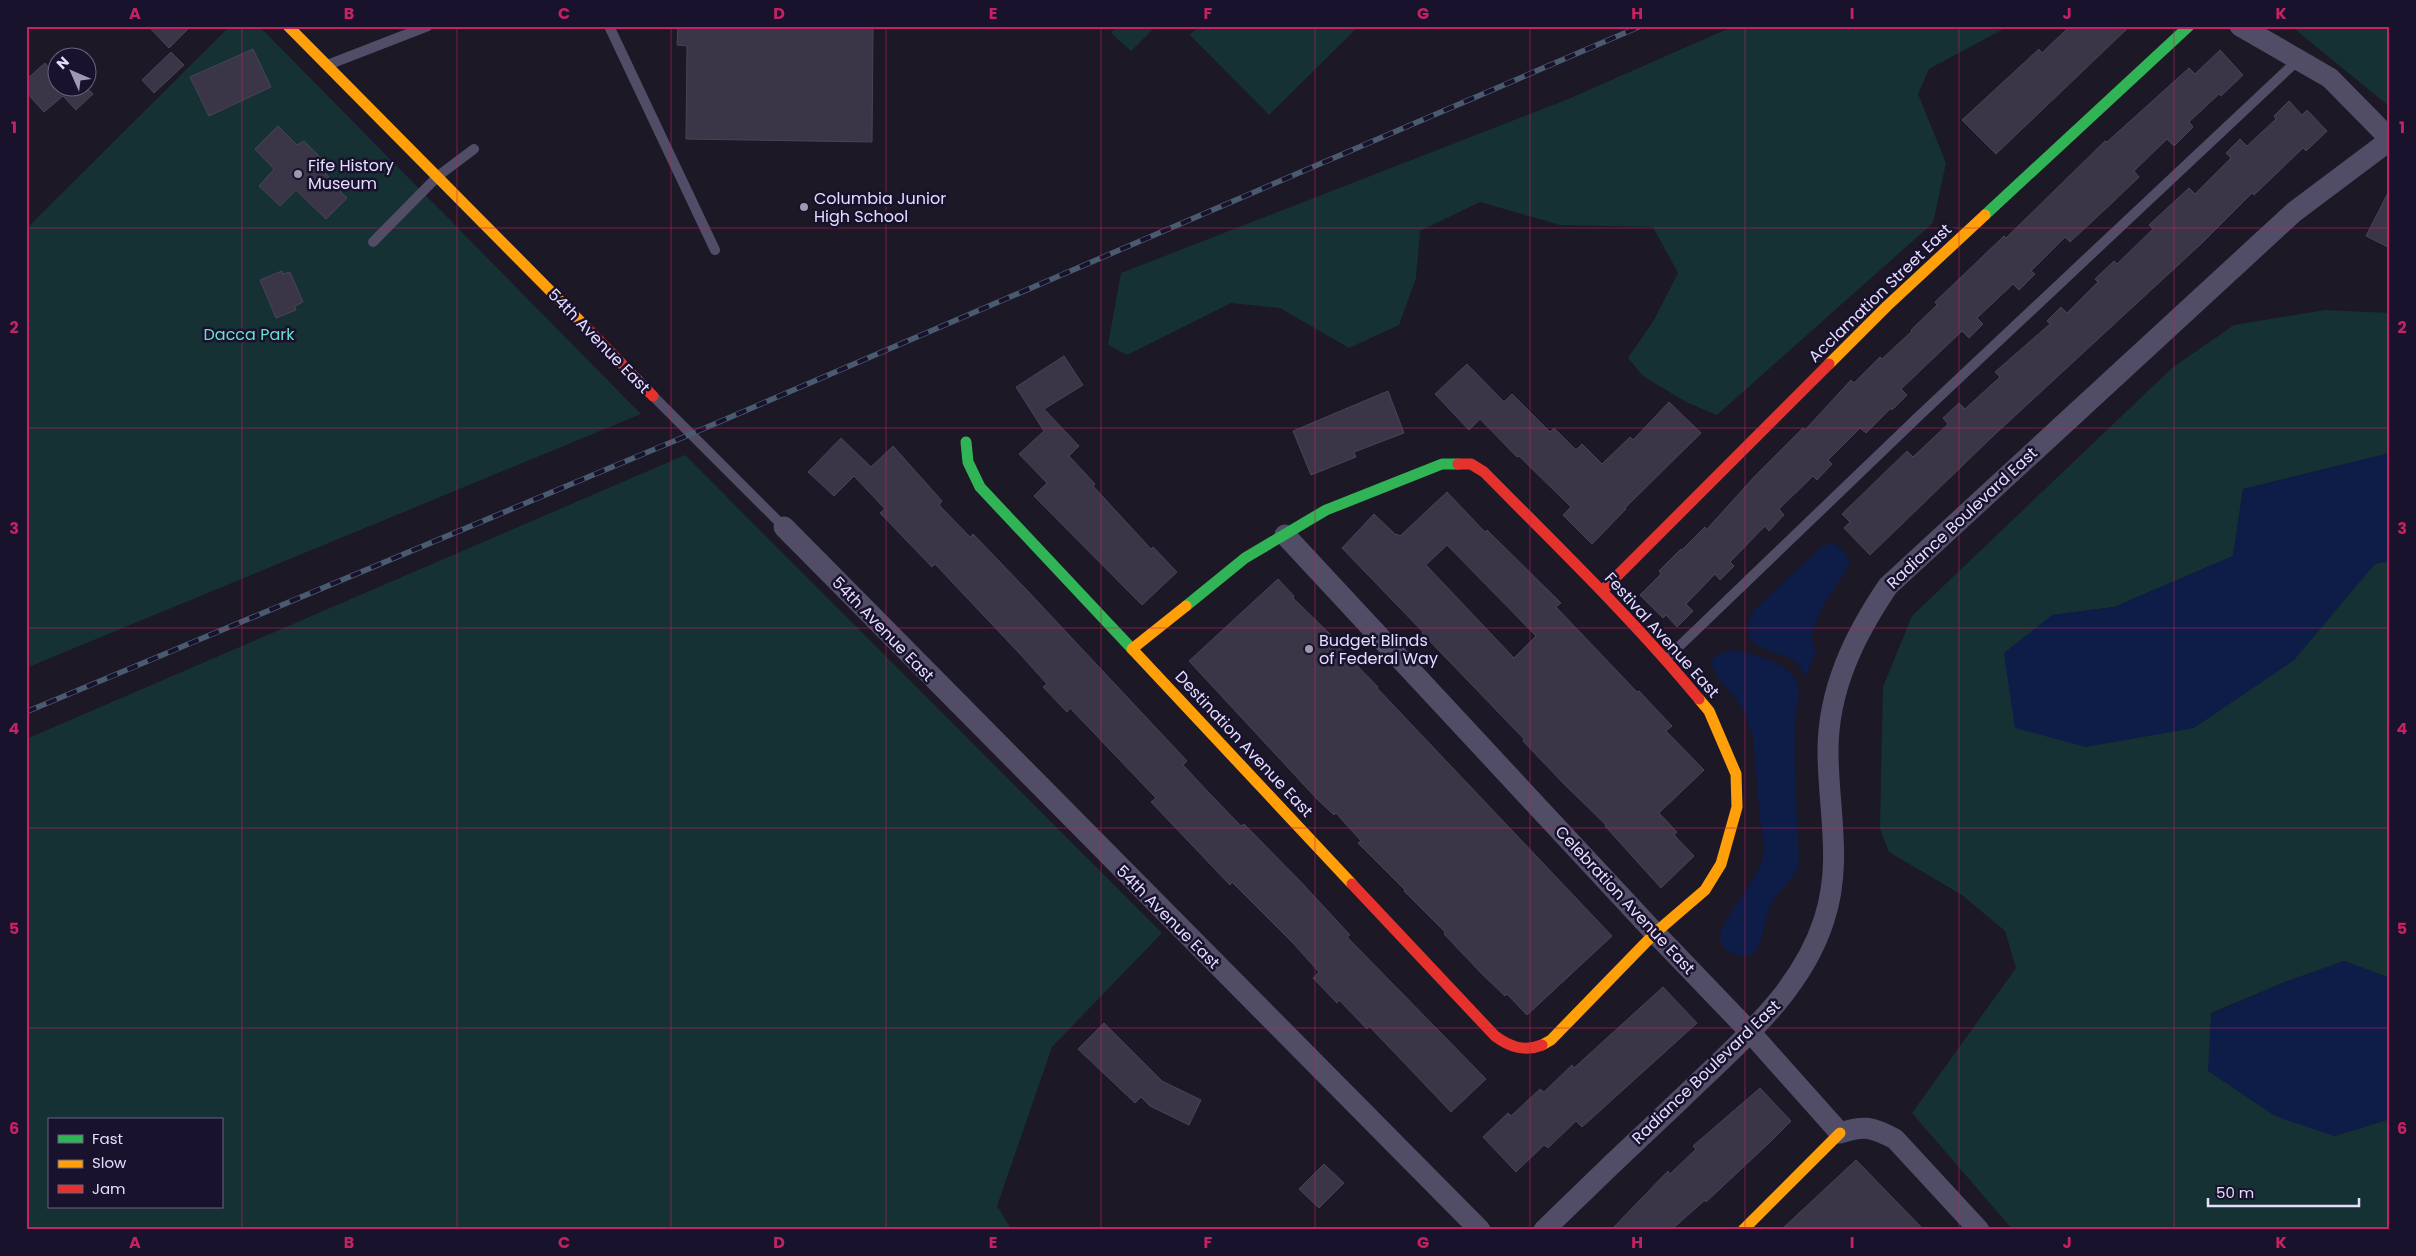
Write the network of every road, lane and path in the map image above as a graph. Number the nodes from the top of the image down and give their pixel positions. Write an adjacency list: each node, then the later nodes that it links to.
1 (288, 26): 7 (street, 54th Avenue East)
2 (428, 26): 7 (lane)
3 (610, 26): 12 (lane)
4 (2188, 26): 17 (street, Acclamation Street East)
5 (2240, 26): 6 (street)
6 (2298, 59): 8 (street); 19 (lane)
7 (326, 65): 10 (street, 54th Avenue East)
8 (2390, 140): 21 (street, Radiance Boulevard East)
9 (474, 149): 10 (lane)
10 (438, 176): 11 (lane); 13 (street, 54th Avenue East)
11 (373, 242)
12 (714, 250)
13 (653, 396): 15 (lane, 54th Avenue East)
14 (966, 442): 18 (street, Destination Avenue East)
15 (784, 527): 24 (street, 54th Avenue East)
16 (1285, 535): 17 (street, Festival Avenue East); 18 (street); 20 (street, Celebration Avenue East)
17 (1602, 591): 19 (street, Festival Avenue East)
18 (1132, 649): 22 (street, Destination Avenue East)
19 (1666, 659): 20 (street, Festival Avenue East)
20 (1655, 934): 21 (street, Celebration Avenue East); 22 (street, Festival Avenue East)
21 (1750, 1032): 23 (street, Celebration Avenue East); 25 (street, Radiance Boulevard East)
22 (1522, 1049)
23 (1840, 1133): 26 (street); 27 (street)
24 (1480, 1230)
25 (1544, 1230)
26 (1742, 1230)
27 (1980, 1230)

